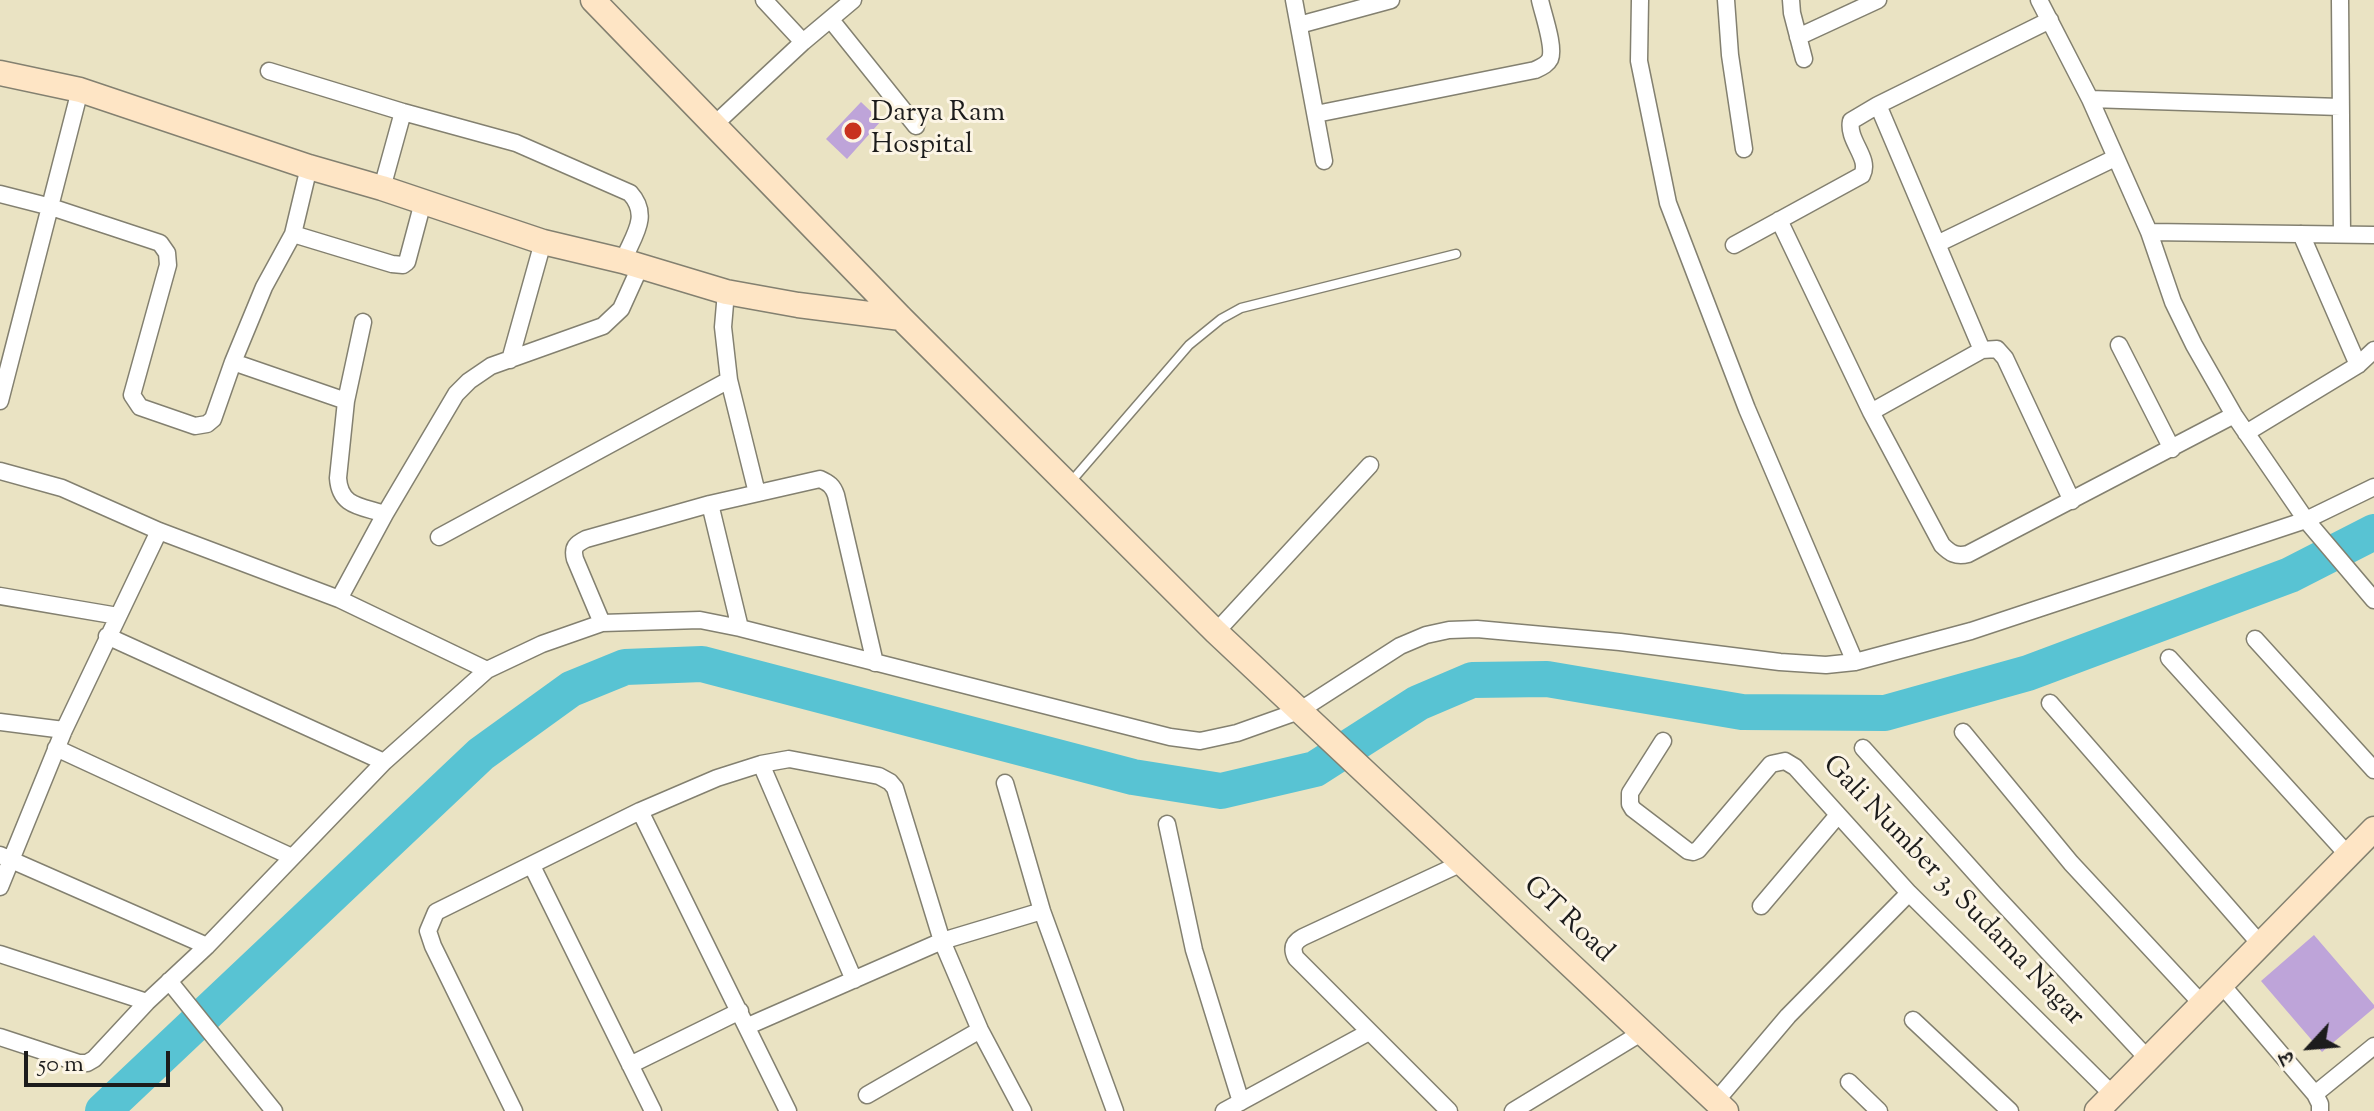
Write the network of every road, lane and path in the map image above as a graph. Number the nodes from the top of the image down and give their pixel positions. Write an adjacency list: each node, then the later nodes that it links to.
1 (593, 0): 27 (main road, GT Road)
2 (764, 0): 17 (street)
3 (853, 0): 13 (street)
4 (1294, 0): 15 (street)
5 (1391, 0): 15 (street)
6 (1540, 0): 26 (street)
7 (1640, 0): 85 (street)
8 (1726, 0): 29 (street)
9 (1791, 0): 16 (street)
10 (1878, 0): 16 (street)
11 (2039, 0): 14 (street)
12 (2340, 0): 24 (street)
13 (831, 20): 17 (street); 28 (street)
14 (2050, 20): 22 (street); 23 (street)
15 (1299, 25): 26 (street)
16 (1798, 37): 18 (street)
17 (803, 42): 27 (street)
18 (1804, 59)
19 (269, 71): 25 (street)
20 (0, 73): 21 (main road)
21 (80, 90): 32 (main road); 36 (street)
22 (2090, 99): 24 (street); 30 (street)
23 (1878, 105): 37 (street); 44 (street)
24 (2340, 107): 39 (street)
25 (403, 112): 33 (street); 47 (street)
26 (1316, 114): 31 (street)
27 (715, 124): 49 (main road, GT Road)
28 (916, 126)
29 (1744, 149)
30 (2115, 158): 38 (street); 44 (street)
31 (1324, 161)
32 (309, 167): 33 (main road); 40 (street)
33 (382, 188): 35 (main road)
34 (0, 194): 36 (street)
35 (423, 202): 40 (street); 43 (main road)
36 (51, 207): 55 (street); 58 (street)
37 (1779, 220): 45 (street); 60 (street)
38 (2149, 232): 41 (street); 61 (street)
39 (2342, 233): 41 (street); 42 (street)
40 (293, 234): 55 (street)
41 (2301, 234): 56 (street)
42 (2374, 235)
43 (543, 242): 47 (main road); 54 (street)
44 (1937, 244): 52 (street)
45 (1734, 245)
46 (1456, 254): 66 (lane)
47 (631, 264): 48 (main road); 54 (street)
48 (726, 292): 49 (main road); 57 (street)
49 (901, 318): 66 (main road, GT Road)
50 (363, 322): 59 (street)
51 (2119, 345): 63 (street)
52 (1982, 350): 60 (street); 69 (street)
53 (2374, 350): 56 (street)
54 (510, 360): 71 (street)
55 (233, 362): 59 (street)
56 (2358, 365): 62 (street)
57 (729, 380): 68 (street); 74 (street)
58 (0, 401)
59 (346, 401): 71 (street)
60 (1871, 412): 69 (street)
61 (2234, 415): 62 (street); 63 (street)
62 (2246, 433): 72 (street)
63 (2172, 449): 69 (street)
64 (1370, 465): 81 (street)
65 (0, 471): 73 (street)
66 (1068, 485): 81 (main road, GT Road)
67 (2374, 487): 72 (street)
68 (757, 493): 70 (street); 86 (street)
69 (2072, 501)
70 (710, 504): 79 (street); 80 (street)
71 (385, 514): 76 (street)
72 (2306, 520): 77 (street); 85 (street)
73 (159, 531): 76 (street); 78 (street)
74 (439, 537)
75 (0, 596): 78 (street)
76 (339, 599): 87 (street)
77 (2374, 600)
78 (118, 616): 82 (street)
79 (602, 623): 80 (street); 87 (street)
80 (740, 628): 86 (street)
81 (1216, 632): 89 (main road, GT Road)
82 (107, 636): 91 (street); 96 (street)
83 (2255, 639): 98 (street)
84 (2169, 658): 104 (street)
85 (1855, 662): 89 (street)
86 (875, 663): 89 (street)
87 (487, 670): 96 (street)
88 (2050, 703): 114 (street)
89 (1307, 717): 107 (main road, GT Road)
90 (0, 722): 91 (street)
91 (64, 730): 94 (street)
92 (1963, 732): 121 (street)
93 (1663, 741): 101 (street, Gali Number 3, Sudama Nagar)
94 (56, 748): 105 (street); 106 (street)
95 (1863, 748): 130 (street)
96 (384, 762): 106 (street)
97 (761, 764): 100 (street); 113 (street); 117 (street)
98 (2374, 770)
99 (1005, 783): 112 (street)
100 (640, 811): 108 (street); 122 (street)
101 (1838, 815): 110 (street, Gali Number 3, Sudama Nagar); 111 (street)
102 (1167, 824): 135 (street)
103 (2374, 829): 104 (main road)
104 (2348, 855): 114 (main road)
105 (5, 857): 109 (street); 115 (street)
106 (292, 857): 115 (street)
107 (1462, 863): 126 (street); 127 (main road, GT Road)
108 (532, 866): 131 (street); 139 (street)
109 (0, 887)
110 (1909, 893): 136 (street, Gali Number 3, Sudama Nagar); 137 (street)
111 (1761, 906)
112 (1042, 911): 113 (street); 143 (street)
113 (942, 941): 117 (street); 125 (street)
114 (2261, 945): 119 (main road)
115 (207, 946): 118 (street)
116 (0, 954): 120 (street)
117 (854, 980): 124 (street)
118 (169, 981): 120 (street); 138 (street)
119 (2222, 985): 121 (main road); 133 (street)
120 (147, 1002): 128 (street)
121 (2203, 1005): 130 (main road)
122 (740, 1011): 124 (street); 131 (street)
123 (1913, 1020): 148 (street)
124 (748, 1026): 141 (street)
125 (980, 1030): 134 (street); 142 (street)
126 (1369, 1032): 135 (street); 145 (street)
127 (1641, 1033): 137 (main road, GT Road); 146 (street)
128 (0, 1037)
129 (2374, 1046): 133 (street)
130 (2149, 1060): 136 (main road)
131 (630, 1065): 140 (street)
132 (1849, 1082): 147 (street)
133 (2315, 1094): 149 (street)
134 (867, 1095)
135 (1241, 1102): 144 (street)
136 (2105, 1103)
137 (1721, 1106)
138 (274, 1111)
139 (514, 1111)
140 (653, 1111)
141 (788, 1111)
142 (1023, 1111)
143 (1115, 1111)
144 (1224, 1111)
145 (1449, 1111)
146 (1513, 1111)
147 (1879, 1111)
148 (2010, 1111)
149 (2320, 1111)

